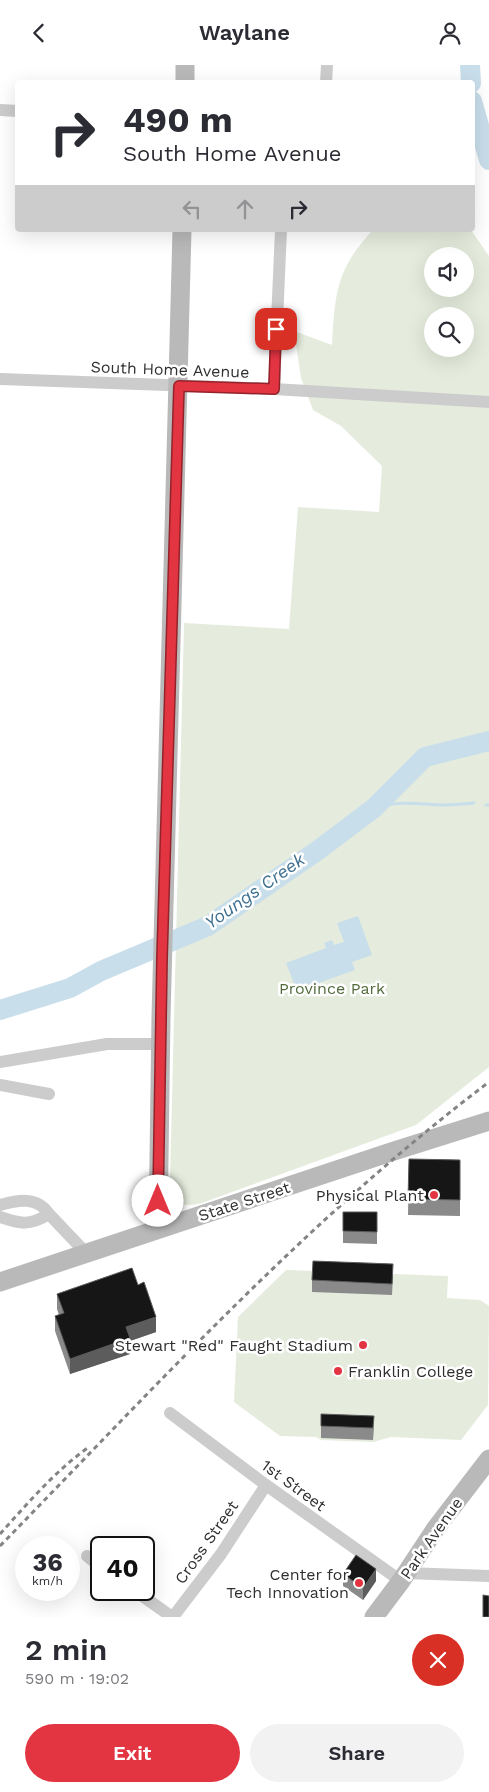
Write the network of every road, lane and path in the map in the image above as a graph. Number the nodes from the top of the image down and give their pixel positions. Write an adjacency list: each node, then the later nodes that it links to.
1 (185, 65): 3 (street)
2 (327, 65): 4 (street)
3 (185, 80)
4 (326, 80)
5 (0, 110): 6 (street)
6 (15, 111)
7 (182, 232): 10 (street)
8 (280, 232): 11 (street)
9 (0, 379): 10 (street, South Home Avenue)
10 (179, 386): 11 (street, South Home Avenue); 13 (street)
11 (274, 389): 12 (street, South Home Avenue)
12 (489, 402)
13 (160, 1044): 14 (street); 21 (street)
14 (0, 1062)
15 (0, 1085): 16 (street)
16 (49, 1094)
17 (489, 1121): 21 (street, State Street)
18 (0, 1205): 19 (street)
19 (49, 1214): 20 (street); 22 (street)
20 (0, 1217)
21 (158, 1229): 22 (street, State Street)
22 (86, 1253): 23 (street, State Street)
23 (0, 1282)
24 (170, 1413): 26 (street, 1st Street)
25 (489, 1459): 30 (street, Park Avenue)
26 (266, 1485): 30 (street, 1st Street); 32 (street, Cross Street)
27 (87, 1556): 28 (street)
28 (90, 1558)
29 (489, 1576): 30 (street)
30 (404, 1577): 33 (street, Park Avenue)
31 (149, 1601): 32 (street)
32 (172, 1617)
33 (374, 1617)

